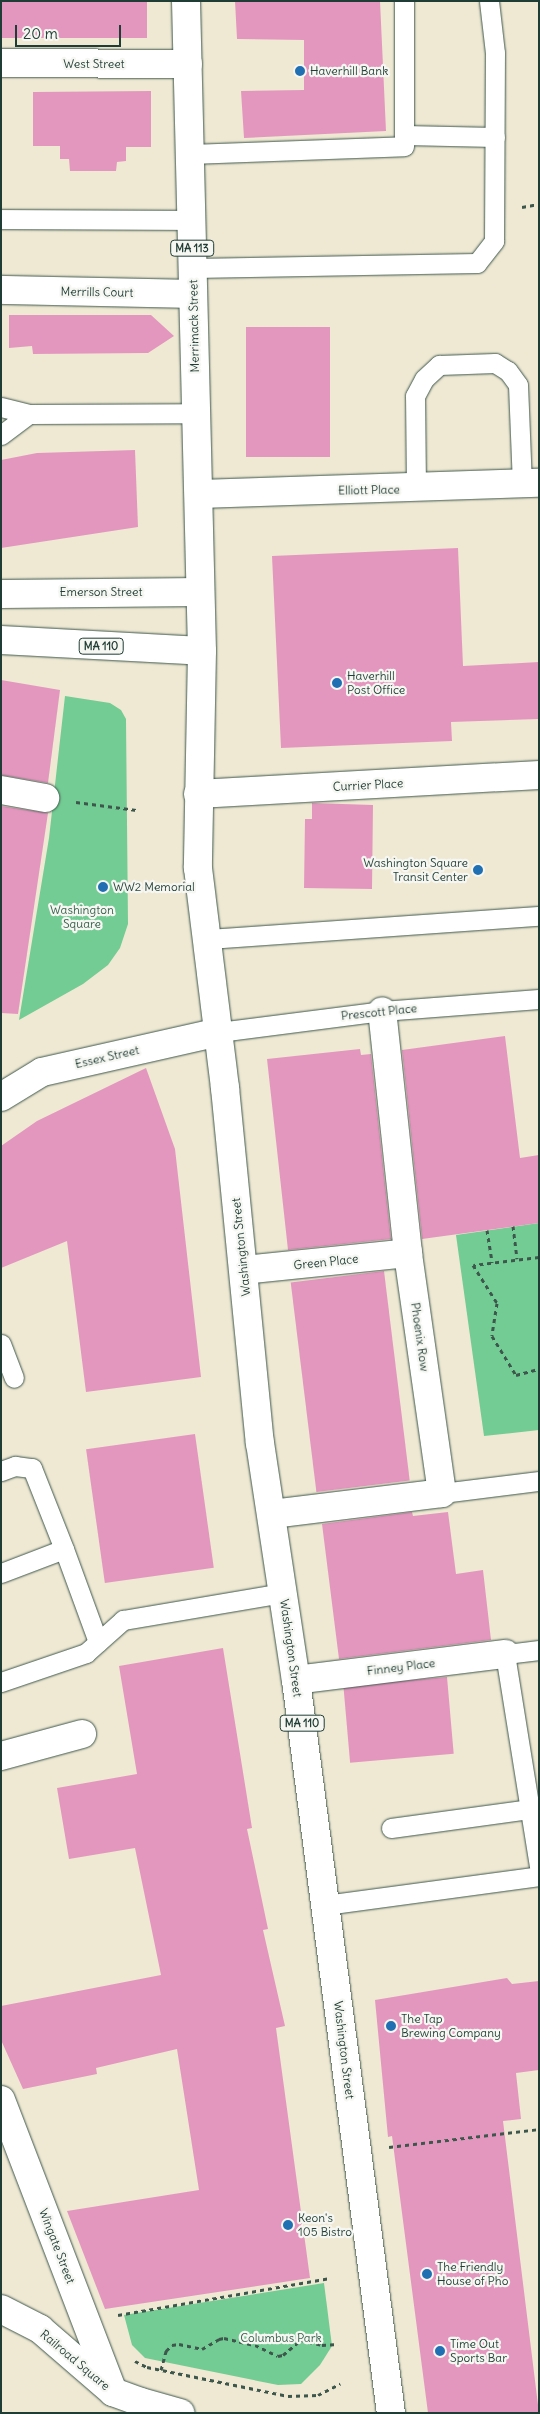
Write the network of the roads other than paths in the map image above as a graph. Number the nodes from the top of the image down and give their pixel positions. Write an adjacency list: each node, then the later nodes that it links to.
1 (186, 1): 5 (main road, Merrimack Street / MA 113)
2 (404, 1): 6 (lane)
3 (489, 1): 7 (lane)
4 (1, 63): 5 (main road, West Street)
5 (188, 64): 8 (main road, Merrimack Street / MA 113)
6 (404, 135): 7 (lane); 8 (lane)
7 (495, 137): 11 (lane)
8 (190, 154): 10 (main road, Merrimack Street / MA 113)
9 (1, 219): 10 (lane)
10 (191, 220): 11 (main road, Merrimack Street / MA 113)
11 (193, 281): 12 (main road, Merrills Court); 14 (main road, Merrimack Street / MA 113)
12 (1, 290)
13 (1, 407): 15 (lane)
14 (196, 413): 15 (lane); 19 (main road, Merrimack Street / MA 113)
15 (29, 414): 16 (lane)
16 (1, 435)
17 (531, 483): 18 (main road, Elliott Place); 18 (lane)
18 (416, 488): 19 (main road, Elliott Place)
19 (199, 494): 20 (main road, Merrimack Street / MA 113)
20 (200, 592): 21 (main road, Emerson Street); 23 (main road, MA 110)
21 (1, 594)
22 (1, 640): 23 (main road, MA 110)
23 (202, 651): 26 (main road, MA 110)
24 (539, 775): 26 (main road, Currier Place)
25 (1, 790): 27 (main road)
26 (198, 794): 29 (main road, MA 110)
27 (45, 798)
28 (539, 916): 29 (lane)
29 (208, 939): 32 (main road, MA 110)
30 (539, 999): 31 (lane, Prescott Place)
31 (382, 1011): 32 (lane, Prescott Place); 34 (main road, Phoenix Row)
32 (219, 1032): 33 (main road, Essex Street); 35 (main road, Washington Street / MA 110)
33 (1, 1098)
34 (408, 1253): 35 (main road, Green Place); 40 (main road, Phoenix Row)
35 (244, 1270): 41 (main road, Washington Street / MA 110)
36 (1, 1344): 37 (lane)
37 (14, 1378)
38 (1, 1471): 42 (lane)
39 (539, 1481): 40 (lane)
40 (442, 1493): 41 (main road)
41 (272, 1514): 44 (main road, Washington Street / MA 110)
42 (64, 1549): 43 (lane); 45 (lane)
43 (1, 1573)
44 (283, 1593): 45 (lane); 48 (main road, Washington Street / MA 110)
45 (98, 1642): 49 (lane)
46 (539, 1650): 47 (lane)
47 (505, 1654): 48 (main road, Finney Place); 52 (lane)
48 (296, 1680): 56 (main road, Washington Street / MA 110)
49 (1, 1682)
50 (82, 1734): 51 (main road)
51 (1, 1756)
52 (529, 1808): 53 (lane); 54 (lane)
53 (391, 1828)
54 (539, 1867)
55 (539, 1876): 56 (lane)
56 (325, 1905): 61 (main road, Washington Street / MA 110)
57 (1, 2100): 59 (main road, Wingate Street)
58 (1, 2309): 59 (main road, Railroad Square)
59 (113, 2392): 60 (main road, Railroad Square)
60 (180, 2413)
61 (391, 2413)

